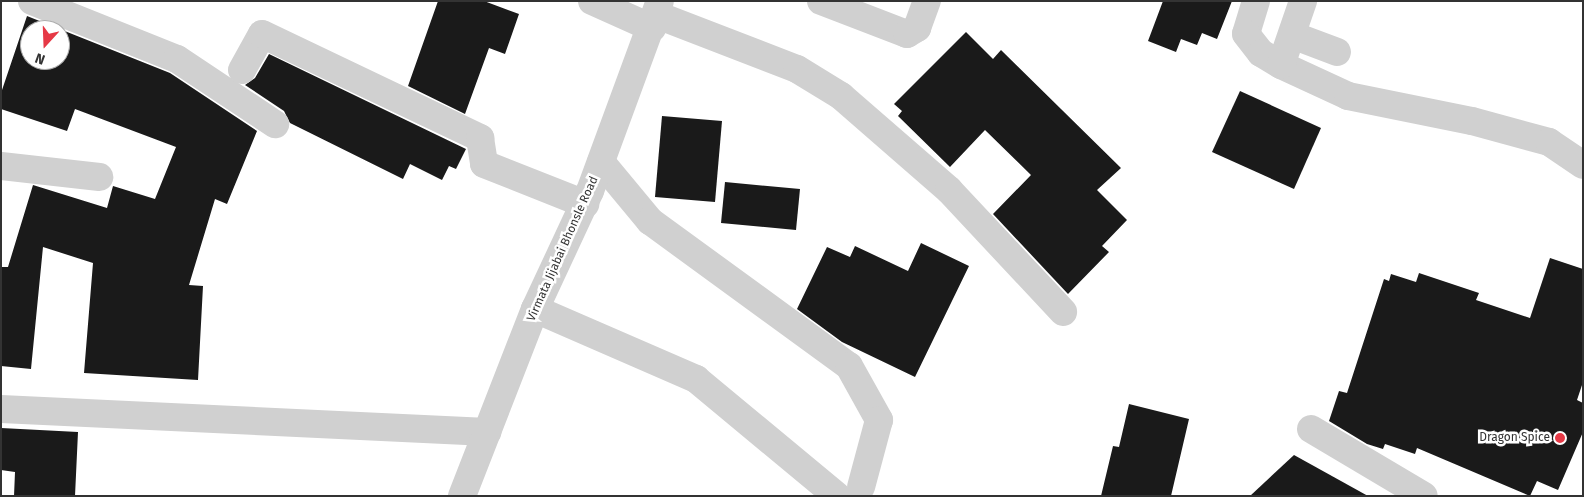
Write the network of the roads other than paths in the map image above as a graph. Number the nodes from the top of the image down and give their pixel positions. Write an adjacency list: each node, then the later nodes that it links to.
1 (32, 1): 12 (street)
2 (592, 1): 7 (street)
3 (821, 1): 4 (street)
4 (928, 1)
5 (1256, 1): 10 (street)
6 (1304, 1): 8 (street)
7 (657, 15): 13 (street, Virmata Jijabai Bhonsle Road); 19 (street)
8 (1292, 35): 9 (street); 10 (street)
9 (1337, 52)
10 (1281, 65): 14 (street)
11 (242, 70): 17 (street)
12 (275, 124)
13 (601, 162): 17 (street, Virmata Jijabai Bhonsle Road); 23 (street)
14 (1583, 165)
15 (1, 166): 16 (street)
16 (99, 177)
17 (585, 204): 18 (street, Virmata Jijabai Bhonsle Road)
18 (535, 309): 22 (street, Virmata Jijabai Bhonsle Road); 23 (street)
19 (1063, 312)
20 (1, 409): 22 (street)
21 (1311, 429): 25 (street)
22 (487, 432): 24 (street, Virmata Jijabai Bhonsle Road)
23 (849, 492)
24 (462, 496)
25 (1424, 496)

